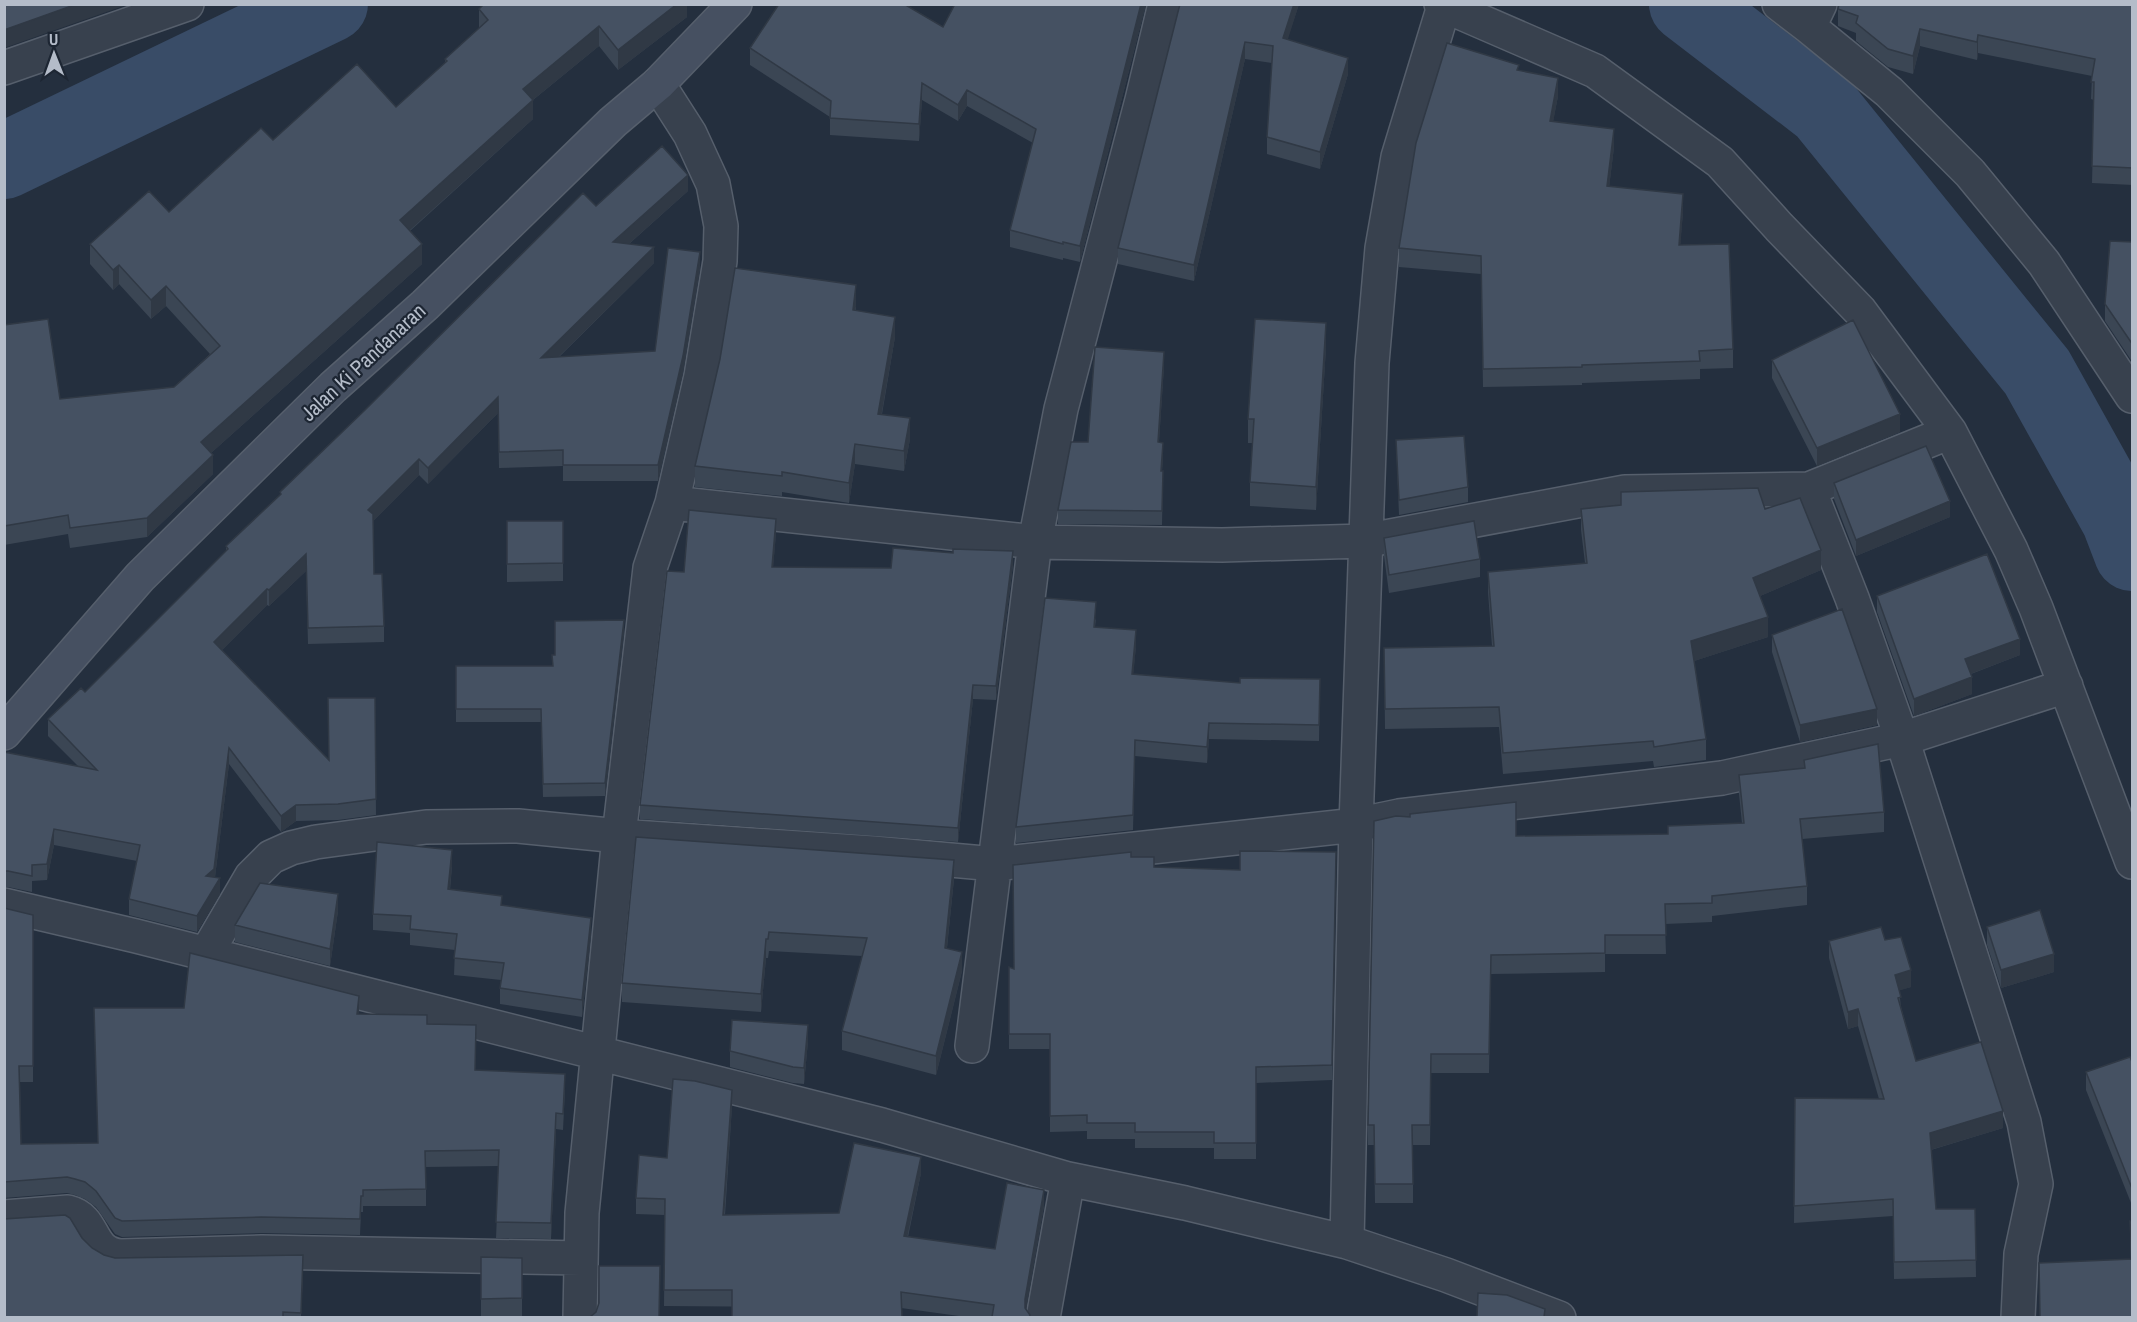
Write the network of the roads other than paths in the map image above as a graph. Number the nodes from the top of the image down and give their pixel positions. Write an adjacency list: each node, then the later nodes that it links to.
1 (187, 4): 7 (street)
2 (735, 4): 8 (main road, Jalan Ki Pandanaran)
3 (1165, 4): 14 (street)
4 (1779, 4): 6 (street)
5 (1442, 5): 10 (street); 13 (street)
6 (1815, 16): 9 (street)
7 (4, 68)
8 (658, 84): 12 (street); 16 (main road, Jalan Ki Pandanaran)
9 (2133, 396)
10 (1950, 432): 11 (street); 15 (street)
11 (1809, 489): 13 (street); 17 (street)
12 (672, 503): 14 (street); 19 (street)
13 (1364, 541): 14 (street); 18 (street)
14 (1035, 542): 21 (street)
15 (2066, 686): 17 (street); 20 (street)
16 (4, 734)
17 (1902, 739): 18 (street); 33 (street)
18 (1356, 825): 21 (street); 28 (street)
19 (619, 836): 21 (street); 23 (street); 25 (street)
20 (2133, 862)
21 (995, 864): 24 (street)
22 (4, 905): 23 (street)
23 (206, 954): 25 (street)
24 (972, 1046)
25 (597, 1053): 26 (street); 29 (street)
26 (1068, 1179): 28 (street); 31 (street)
27 (4, 1217): 29 (street)
28 (1347, 1242): 32 (street)
29 (581, 1258): 30 (street)
30 (580, 1317)
31 (1043, 1317)
32 (1559, 1317)
33 (2018, 1317)

